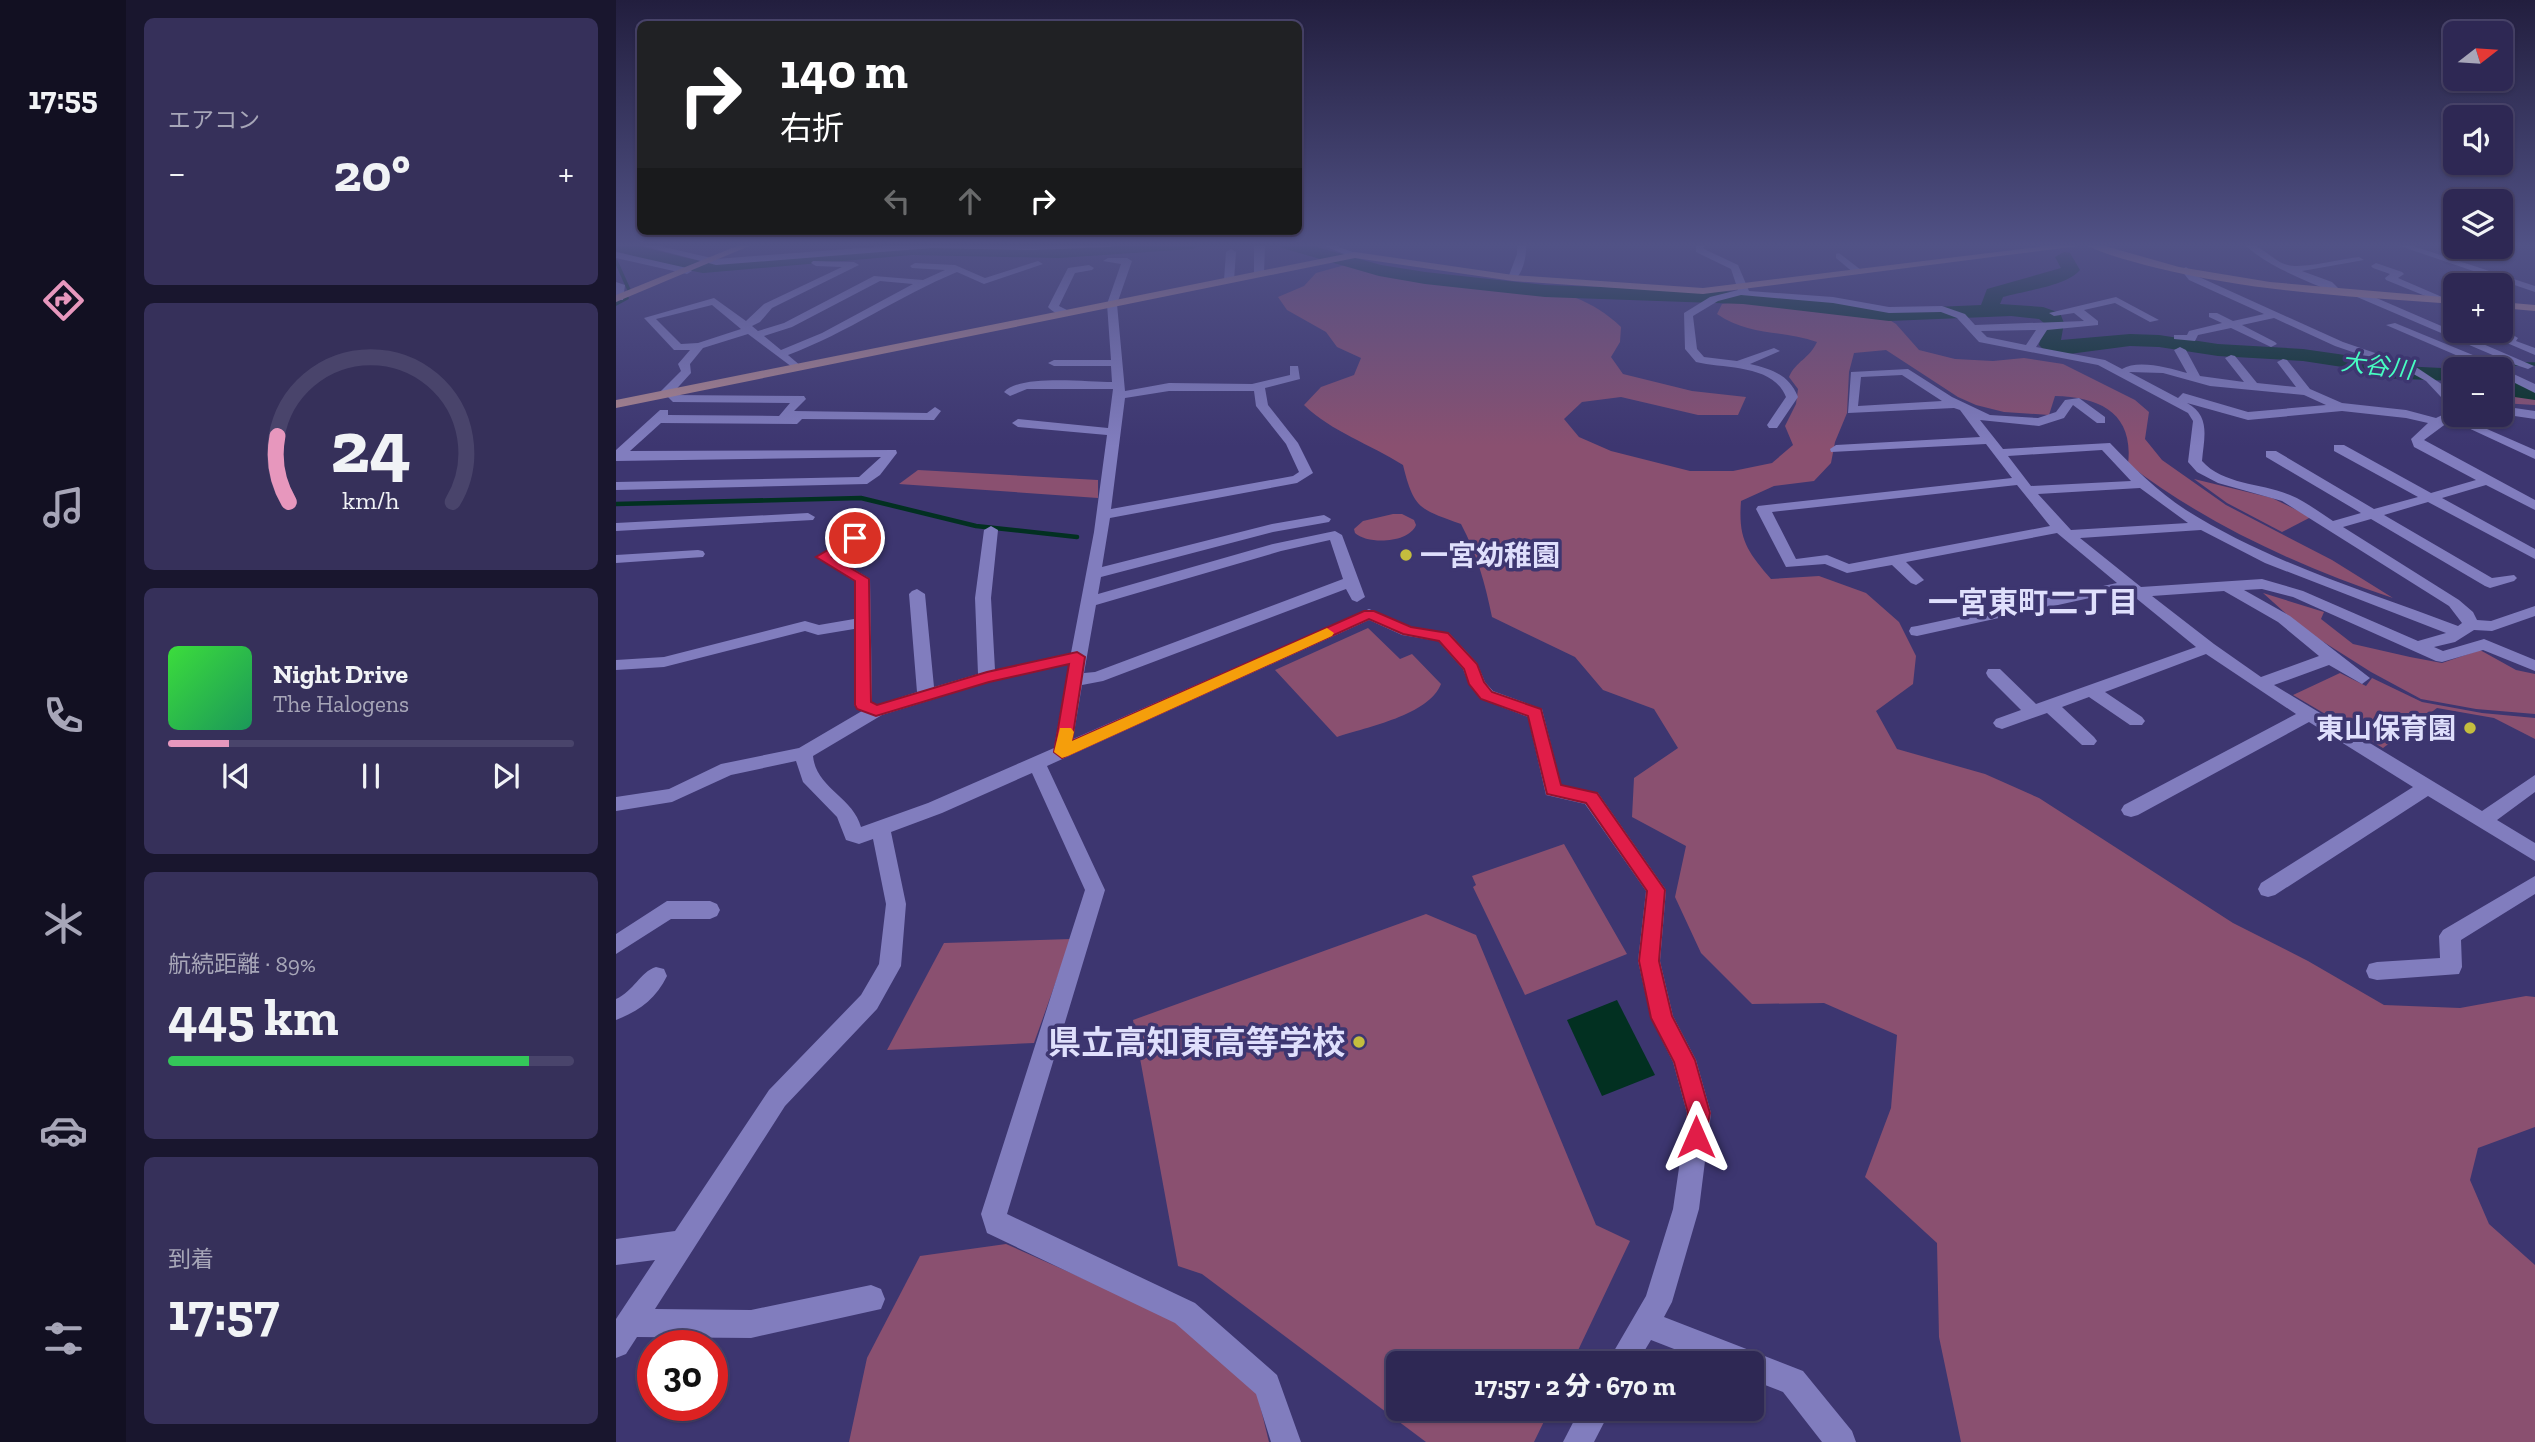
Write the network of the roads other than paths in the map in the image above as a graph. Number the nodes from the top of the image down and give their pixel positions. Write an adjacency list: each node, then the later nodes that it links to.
1 (673, 311): 29 (street)
2 (727, 311): 25 (street)
3 (763, 311): 25 (street)
4 (815, 311): 25 (street)
5 (869, 311): 34 (street)
6 (1062, 311): 16 (street)
7 (1074, 311): 16 (main road)
8 (1113, 311): 43 (street)
9 (1694, 311): 45 (street)
10 (1948, 311): 21 (street)
11 (2063, 311): 17 (street)
12 (2079, 311): 24 (street)
13 (2137, 311): 20 (street)
14 (2267, 311): 19 (street)
15 (2399, 311): 36 (street)
16 (1065, 313): 47 (main road)
17 (2054, 313)
18 (2213, 315): 22 (street)
19 (2275, 315): 22 (street); 46 (street)
20 (2154, 320)
21 (1970, 325): 24 (street); 30 (street)
22 (2232, 325): 26 (street); 28 (street)
23 (2391, 325): 35 (street)
24 (2044, 327): 30 (street)
25 (750, 331): 29 (street); 34 (street)
26 (2179, 337)
27 (2512, 343): 33 (street)
28 (2271, 344)
29 (699, 346): 60 (street)
30 (2029, 349): 37 (street)
31 (2180, 350): 52 (street)
32 (1774, 351): 45 (street)
33 (2535, 352)
34 (780, 354): 47 (street)
35 (2468, 357)
36 (2505, 357)
37 (2086, 358): 50 (street); 96 (street)
38 (2231, 358): 54 (street)
39 (2417, 359): 46 (street)
40 (2513, 360): 44 (street)
41 (2283, 362): 57 (street)
42 (1054, 363): 43 (street)
43 (1117, 363): 56 (street)
44 (2533, 364): 49 (street)
45 (1738, 365): 73 (street)
46 (2397, 365): 59 (street)
47 (796, 366): 60 (main road)
48 (1294, 368): 53 (street)
49 (2513, 368)
50 (2129, 369): 52 (street); 62 (street)
51 (2513, 377): 55 (street)
52 (2196, 379): 54 (street)
53 (1259, 388): 56 (street); 92 (street)
54 (2255, 388): 57 (street)
55 (2535, 389)
56 (1119, 391): 58 (street); 76 (street)
57 (2306, 391): 64 (street)
58 (1010, 392)
59 (2443, 392)
60 (672, 395): 61 (main road); 67 (street); 67 (street)
61 (616, 404)
62 (2200, 404): 64 (street); 70 (street)
63 (1961, 407): 63 (street); 77 (street); 79 (street)
64 (2342, 407): 72 (street)
65 (2513, 412): 66 (street)
66 (2535, 415)
67 (657, 419): 83 (street)
68 (2443, 419): 72 (street)
69 (2101, 420): 77 (street)
70 (2238, 421)
71 (1018, 422): 76 (street)
72 (2437, 422): 85 (street)
73 (1773, 425)
74 (2478, 427): 78 (street)
75 (2510, 428): 78 (street)
76 (1114, 432): 92 (street)
77 (2058, 434): 79 (street); 86 (street)
78 (2496, 436): 84 (street)
79 (1994, 446): 81 (street); 88 (street)
80 (2339, 448): 89 (street)
81 (1836, 449)
82 (2271, 454): 91 (street)
83 (617, 456): 87 (street)
84 (2529, 456)
85 (2487, 481): 89 (street); 90 (street)
86 (2144, 484): 88 (street); 95 (street)
87 (616, 486)
88 (2024, 486): 99 (street); 104 (street)
89 (2430, 498): 91 (street); 102 (street)
90 (2535, 506)
91 (2373, 514): 96 (street); 106 (street)
92 (1103, 515): 105 (street)
93 (807, 517): 97 (street)
94 (1324, 519): 105 (street)
95 (2203, 526): 99 (street); 114 (street)
96 (2331, 526): 114 (street)
97 (616, 527)
98 (991, 530): 123 (street)
99 (2063, 532): 104 (street); 109 (street)
100 (855, 538): 113 (street)
101 (698, 554): 103 (street)
102 (2535, 555)
103 (616, 559)
104 (1896, 560): 107 (street)
105 (1093, 574): 111 (street)
106 (2509, 578)
107 (1916, 580)
108 (2226, 586): 109 (street); 116 (street); 119 (street)
109 (2132, 588): 115 (street); 117 (street)
110 (917, 594): 128 (street)
111 (1088, 602): 118 (street); 125 (street)
112 (2535, 611): 114 (street)
113 (860, 623): 120 (street); 130 (street)
114 (2466, 629): 116 (street)
115 (1917, 632)
116 (2417, 646): 121 (street)
117 (2208, 648): 126 (street); 127 (street)
118 (1077, 657): 123 (street); 125 (street)
119 (2331, 658): 124 (street); 126 (street)
120 (616, 665)
121 (2535, 666)
122 (1994, 673): 129 (street)
123 (987, 677): 128 (street)
124 (2362, 678)
125 (1075, 680): 135 (street)
126 (2260, 684): 131 (street)
127 (2092, 691): 129 (street); 132 (street)
128 (926, 694): 130 (street)
129 (2042, 709): 133 (street); 134 (street)
130 (876, 711): 136 (street)
131 (2310, 714): 139 (street); 141 (street)
132 (2136, 721)
133 (2002, 723)
134 (2088, 741)
135 (1062, 752): 137 (street); 155 (street)
136 (804, 753): 140 (street); 143 (street)
137 (1037, 763): 143 (street); 161 (street)
138 (2535, 782): 142 (street)
139 (2428, 787): 142 (street); 146 (street)
140 (616, 804)
141 (2131, 810)
142 (2483, 821): 144 (street)
143 (881, 828): 152 (street)
144 (2535, 853)
145 (2535, 884): 149 (street)
146 (2268, 889)
147 (710, 910): 148 (street)
148 (616, 945)
149 (2377, 971)
150 (656, 976): 151 (street)
151 (616, 1010)
152 (682, 1243): 153 (street); 156 (street)
153 (616, 1252)
154 (871, 1299): 156 (street)
155 (1645, 1324): 157 (street); 158 (street)
156 (623, 1334)
157 (1628, 1351)
158 (1715, 1351)
159 (1764, 1370): 163 (street)
160 (1589, 1421): 162 (street)
161 (1286, 1442)
162 (1578, 1442)
163 (1841, 1442)

